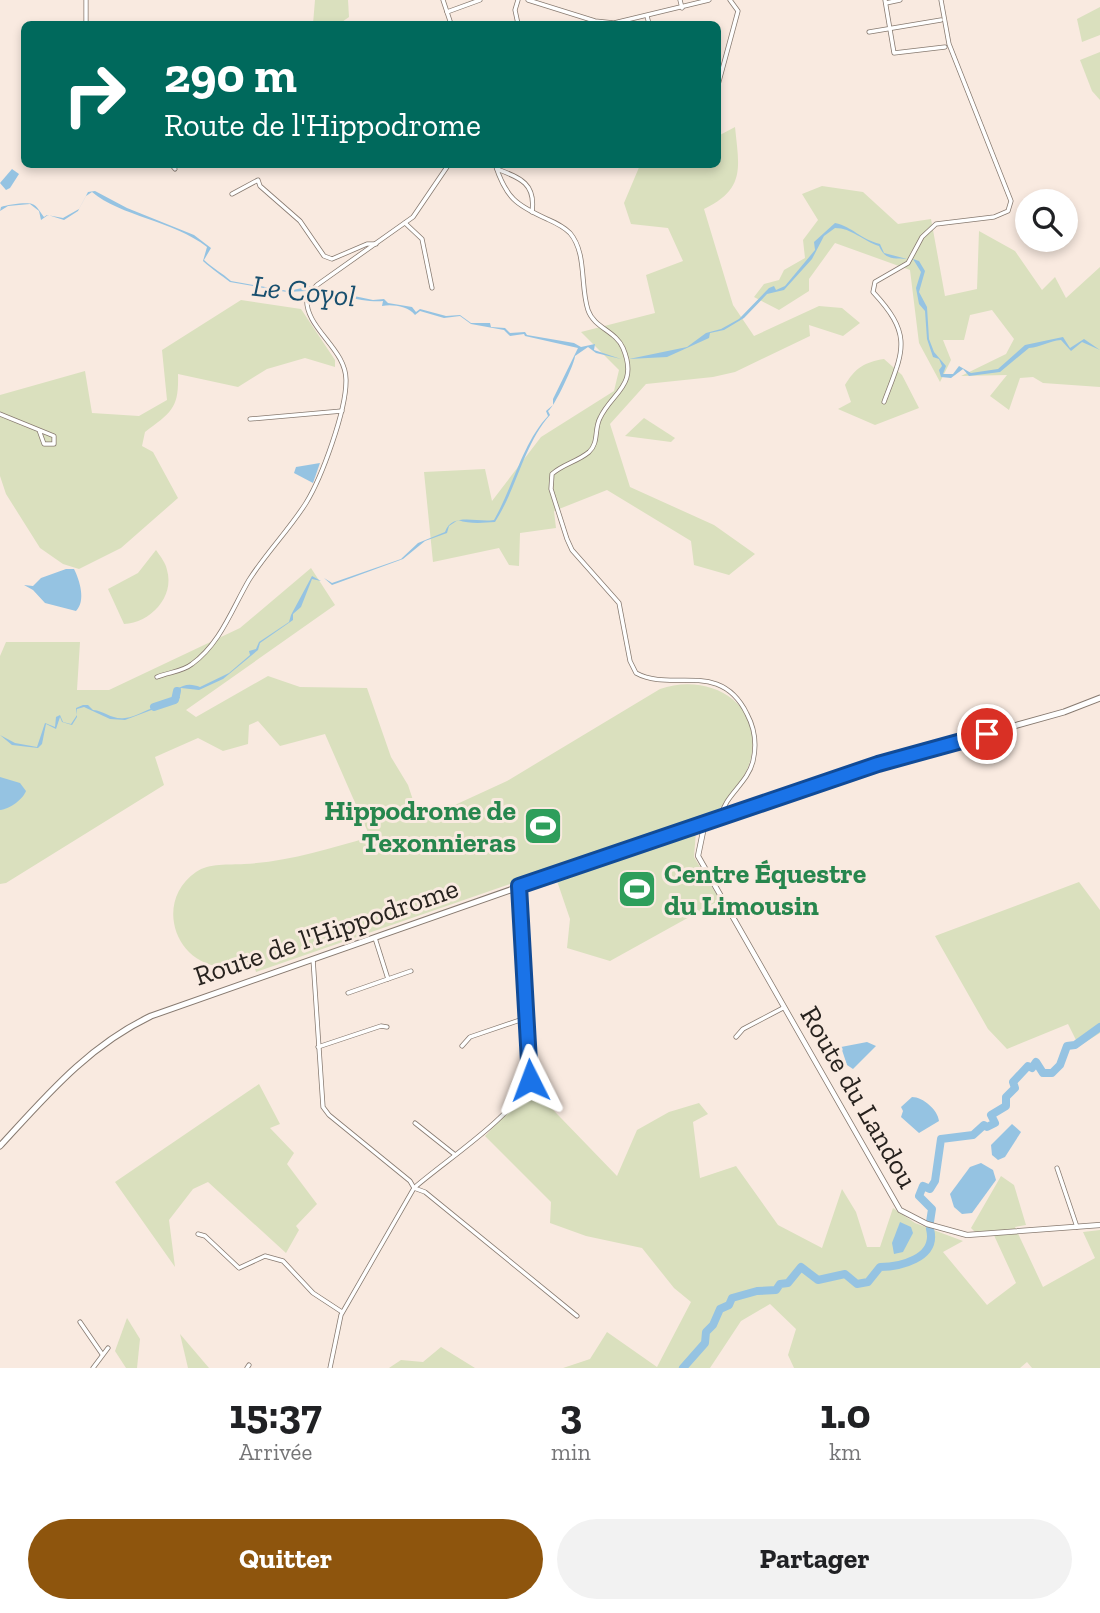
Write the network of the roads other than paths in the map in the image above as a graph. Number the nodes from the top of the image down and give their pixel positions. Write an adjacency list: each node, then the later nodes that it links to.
1 (86, 0): 17 (street)
2 (443, 0): 14 (street)
3 (480, 0): 14 (street)
4 (518, 0): 19 (street)
5 (528, 0): 11 (street)
6 (680, 0): 13 (street)
7 (709, 0): 13 (street)
8 (730, 0): 26 (street)
9 (900, 0): 12 (street)
10 (941, 0): 35 (street)
11 (537, 1): 20 (street)
12 (885, 1): 23 (street)
13 (682, 8): 15 (street)
14 (447, 12): 18 (street)
15 (647, 16): 21 (street); 22 (street)
16 (941, 20): 23 (street)
17 (86, 21)
18 (450, 21)
19 (517, 21)
20 (598, 21)
21 (622, 21)
22 (648, 21)
23 (889, 29): 24 (street); 25 (street)
24 (869, 32)
25 (945, 47)
26 (721, 74)
27 (446, 168): 32 (street)
28 (496, 168): 31 (street)
29 (498, 168): 31 (street)
30 (232, 194): 33 (street)
31 (532, 212): 42 (street)
32 (405, 223): 33 (street); 34 (street)
33 (377, 244): 36 (street)
34 (432, 288)
35 (884, 402)
36 (342, 411): 38 (street); 40 (street)
37 (0, 414): 39 (street)
38 (250, 419)
39 (39, 430): 39 (street)
40 (157, 677)
41 (1100, 698): 42 (main road, Route de l'Hippodrome)
42 (721, 816): 43 (main road, Route de l'Hippodrome)
43 (705, 822): 44 (main road, Route de l'Hippodrome); 50 (street, Route du Landou)
44 (519, 886): 45 (main road, Route de l'Hippodrome); 51 (street)
45 (374, 938): 46 (main road, Route de l'Hippodrome); 48 (street)
46 (313, 959): 55 (street); 57 (main road, Route de l'Hippodrome)
47 (411, 971): 48 (street)
48 (388, 979): 49 (street)
49 (348, 993)
50 (783, 1008): 53 (street); 62 (street, Route du Landou)
51 (526, 1017): 54 (street); 58 (street)
52 (387, 1027): 55 (street)
53 (736, 1037)
54 (462, 1046)
55 (318, 1047): 60 (street)
56 (415, 1123): 58 (street)
57 (0, 1146)
58 (454, 1154): 60 (street)
59 (1058, 1168): 62 (street)
60 (414, 1188): 64 (street); 65 (street)
61 (1100, 1225): 62 (street, Route du Landou)
62 (1077, 1227)
63 (198, 1234): 64 (street)
64 (342, 1313): 70 (street)
65 (577, 1315)
66 (80, 1322): 68 (street)
67 (108, 1348): 68 (street)
68 (102, 1354): 69 (street)
69 (93, 1368)
70 (330, 1368)

